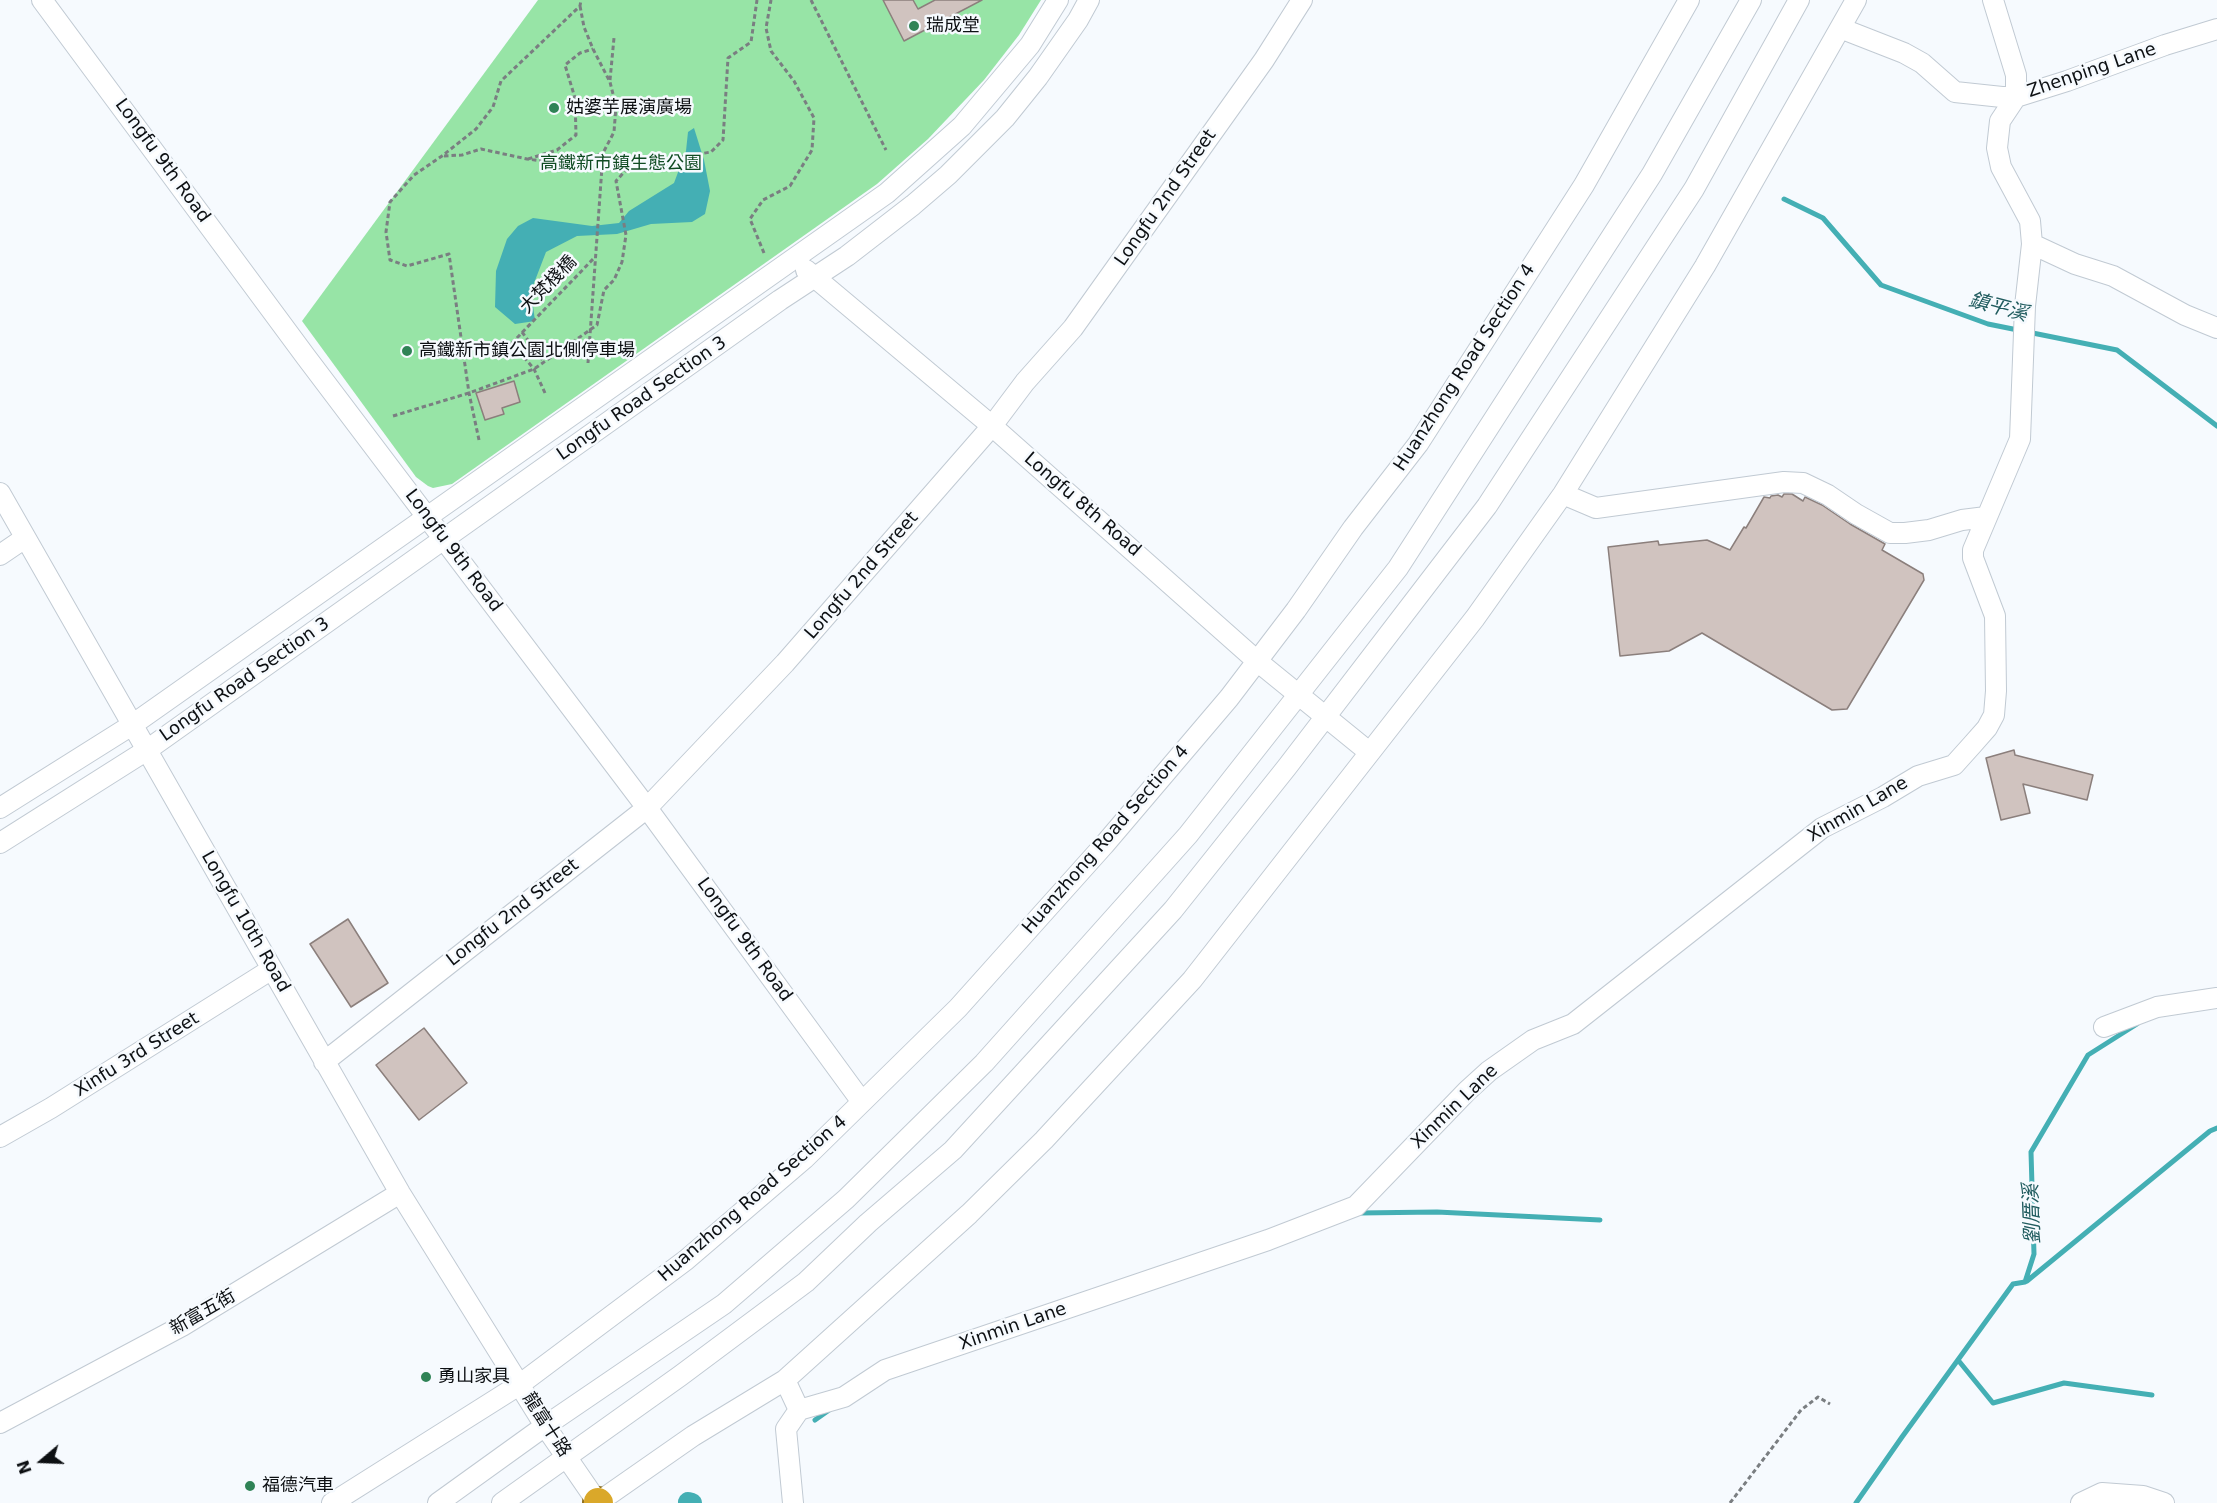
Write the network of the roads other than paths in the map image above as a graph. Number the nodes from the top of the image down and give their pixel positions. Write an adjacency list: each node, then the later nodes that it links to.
1 (42, 0): 21 (street, Longfu 9th Road)
2 (1058, 0): 14 (street, Longfu Road Section 3)
3 (1089, 0): 15 (street, Longfu Road Section 3)
4 (1302, 0): 17 (street, Longfu 2nd Street)
5 (1751, 0): 26 (street)
6 (1799, 0): 27 (street)
7 (1856, 0): 10 (street)
8 (1993, 0): 12 (street)
9 (1686, 1): 25 (street, Huanzhong Road Section 4)
10 (1840, 28): 12 (street, Zhenping Lane); 19 (street)
11 (2217, 29): 12 (street, Zhenping Lane)
12 (2016, 97): 13 (street, Xinmin Lane)
13 (2032, 244): 16 (street); 20 (street, Xinmin Lane)
14 (794, 259): 15 (street, Longfu 8th Road); 21 (street, Longfu Road Section 3)
15 (814, 278): 17 (street, Longfu 8th Road); 23 (street, Longfu Road Section 3)
16 (2217, 328)
17 (992, 426): 25 (street, Longfu 8th Road); 32 (street, Longfu 2nd Street)
18 (0, 494): 22 (street, Longfu 10th Road)
19 (1563, 494): 20 (street); 30 (street)
20 (1986, 517): 43 (street, Xinmin Lane)
21 (428, 518): 23 (street, Longfu 9th Road); 28 (street, Longfu Road Section 3)
22 (25, 538): 24 (street); 28 (street, Longfu 10th Road)
23 (444, 539): 29 (street, Longfu Road Section 3); 32 (street, Longfu 9th Road)
24 (0, 555)
25 (1257, 662): 26 (street, Longfu 8th Road); 38 (street, Huanzhong Road Section 4)
26 (1297, 696): 27 (street, Longfu 8th Road); 45 (street)
27 (1326, 717): 30 (street, Longfu 8th Road); 46 (street)
28 (132, 725): 29 (street, Longfu 10th Road); 31 (street, Longfu Road Section 3)
29 (147, 750): 33 (street, Longfu Road Section 3); 34 (street, Longfu 10th Road)
30 (1370, 752): 41 (street)
31 (0, 808)
32 (647, 808): 37 (street, Longfu 2nd Street); 38 (street, Longfu 9th Road)
33 (0, 843)
34 (272, 969): 37 (street, Longfu 10th Road); 39 (street, Xinfu 3rd Street)
35 (2217, 998): 36 (street)
36 (2104, 1027)
37 (324, 1062): 40 (street, Longfu 10th Road)
38 (862, 1102): 42 (street, Huanzhong Road Section 4)
39 (0, 1137)
40 (400, 1193): 42 (street, 龍富十路); 44 (street, 新富五街)
41 (785, 1380): 43 (street); 50 (street)
42 (519, 1385): 45 (street, 龍富十路); 47 (street, Huanzhong Road Section 4)
43 (799, 1410): 52 (street)
44 (0, 1423)
45 (545, 1426): 46 (street, 龍富十路); 48 (street)
46 (567, 1457): 49 (street); 50 (street, 龍富十路)
47 (332, 1503)
48 (438, 1503)
49 (501, 1503)
50 (598, 1503): 51 (street)
51 (609, 1503)
52 (793, 1503)
53 (2081, 1503): 54 (street)
54 (2163, 1503)

